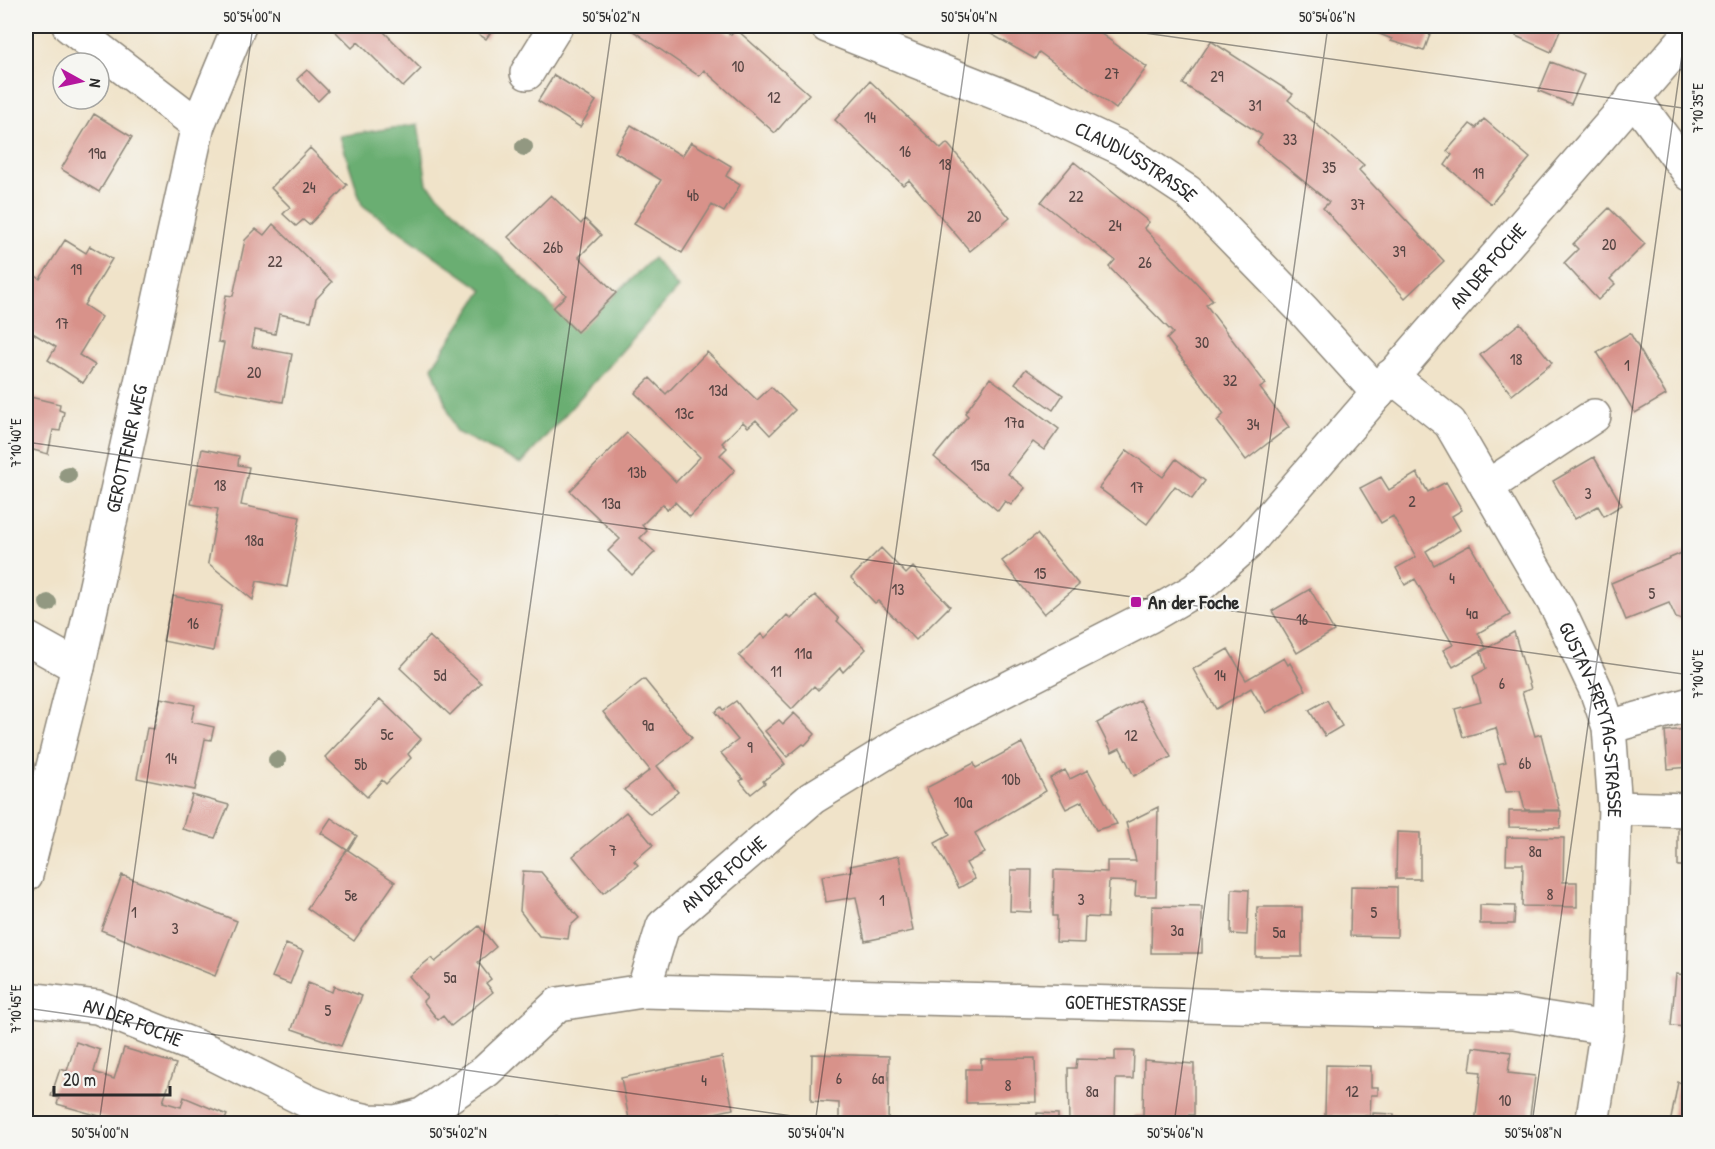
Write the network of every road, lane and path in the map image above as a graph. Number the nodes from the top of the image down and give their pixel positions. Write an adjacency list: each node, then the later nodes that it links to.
1 (69, 26): 8 (street)
2 (239, 26): 8 (street, GEROTTENER WEG)
3 (556, 26): 6 (street)
4 (827, 26): 10 (street, CLAUDIUSSTRASSE)
5 (1689, 33): 7 (street, AN DER FOCHE)
6 (527, 73)
7 (1633, 97): 9 (street); 10 (street, AN DER FOCHE)
8 (198, 125): 14 (street, GEROTTENER WEG)
9 (1689, 174)
10 (1384, 385): 12 (street, GUSTAV-FREYTAG-STRASSE); 20 (street, AN DER FOCHE)
11 (1594, 416): 12 (street)
12 (1487, 487): 16 (street, GUSTAV-FREYTAG-STRASSE)
13 (26, 638): 14 (street)
14 (78, 667): 19 (street, GEROTTENER WEG)
15 (1689, 704): 16 (street)
16 (1609, 727): 17 (street, GUSTAV-FREYTAG-STRASSE)
17 (1615, 808): 18 (street); 22 (street, GUSTAV-FREYTAG-STRASSE)
18 (1689, 810)
19 (26, 875)
20 (643, 991): 21 (street, AN DER FOCHE); 22 (street, GOETHESTRASSE)
21 (26, 999)
22 (1607, 1028): 23 (street, GUSTAV-FREYTAG-STRASSE)
23 (1592, 1124)

